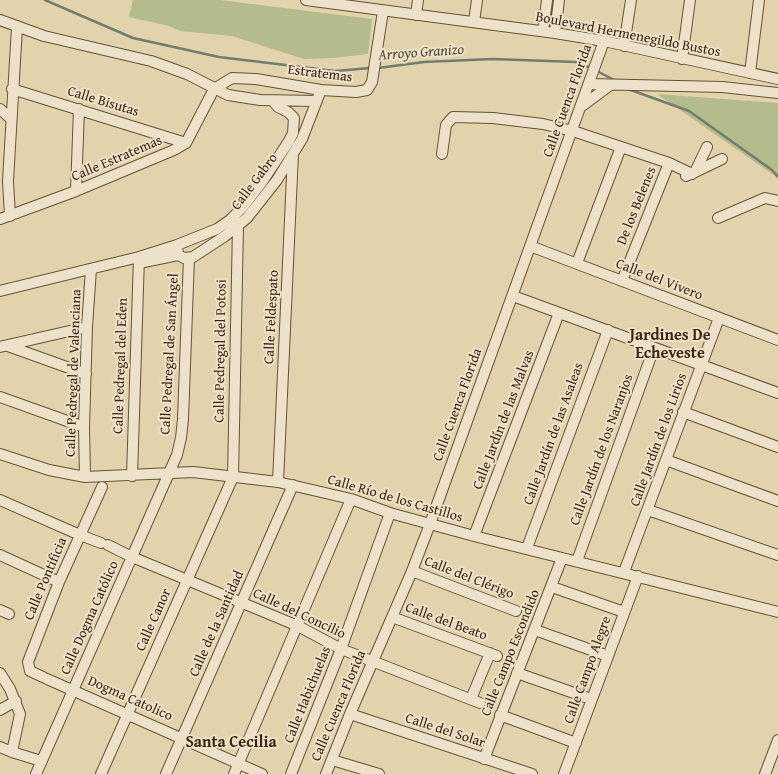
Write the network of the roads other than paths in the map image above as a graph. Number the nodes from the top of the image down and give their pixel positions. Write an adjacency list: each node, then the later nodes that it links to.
1 (306, 0): 9 (street, Boulevard Hermenegildo Bustos)
2 (418, 0): 11 (street)
3 (477, 0): 13 (street)
4 (547, 0): 15 (street)
5 (559, 0): 16 (street)
6 (630, 0): 18 (street)
7 (690, 0): 19 (street)
8 (759, 0): 20 (street)
9 (348, 3): 10 (street, Boulevard Hermenegildo Bustos)
10 (383, 11): 11 (street, Boulevard Hermenegildo Bustos); 26 (street, Estratemas)
11 (416, 15): 13 (street, Boulevard Hermenegildo Bustos)
12 (0, 20): 14 (street)
13 (474, 22): 15 (street, Boulevard Hermenegildo Bustos)
14 (17, 27): 24 (street); 25 (street)
15 (544, 31): 16 (street, Boulevard Hermenegildo Bustos)
16 (555, 33): 17 (street, Boulevard Hermenegildo Bustos)
17 (604, 41): 18 (street, Boulevard Hermenegildo Bustos); 22 (street, Calle Cuenca Florida)
18 (624, 46): 19 (street, Boulevard Hermenegildo Bustos)
19 (682, 58): 20 (street, Boulevard Hermenegildo Bustos)
20 (750, 73): 21 (street, Boulevard Hermenegildo Bustos)
21 (778, 79)
22 (591, 80): 23 (street); 30 (street, Calle Cuenca Florida)
23 (612, 86): 27 (street); 30 (street)
24 (12, 89): 32 (street, Calle Bisutas); 33 (street)
25 (214, 89): 26 (street, Estratemas); 28 (street); 35 (street)
26 (321, 90): 29 (street, Calle Gabro)
27 (778, 93)
28 (273, 101): 29 (street); 50 (street, Calle Gabro)
29 (316, 101): 38 (street, Calle Gabro)
30 (582, 106): 34 (street, Calle Cuenca Florida)
31 (0, 109): 33 (street)
32 (80, 109): 35 (street, Calle Bisutas); 44 (street)
33 (10, 118): 43 (street)
34 (573, 131): 36 (street); 39 (street); 49 (street, Calle Cuenca Florida)
35 (186, 143): 44 (street, Calle Estratemas)
36 (621, 147): 41 (street); 53 (street)
37 (707, 147): 42 (street)
38 (293, 154): 48 (street, Calle Gabro); 78 (street, Calle Feldespato)
39 (442, 154)
40 (722, 159): 42 (street)
41 (668, 165): 42 (street); 55 (street, De los Belenes)
42 (693, 173)
43 (4, 177): 46 (street)
44 (76, 191): 46 (street, Calle Estratemas)
45 (778, 200): 47 (street)
46 (5, 217)
47 (718, 218)
48 (238, 226): 51 (street, Calle Gabro); 77 (street, Calle Pedregal del Potosi)
49 (530, 246): 53 (street, Calle del Vivero); 57 (street, Calle Cuenca Florida)
50 (178, 250): 51 (street); 52 (street, Calle Gabro)
51 (189, 258): 74 (street, Calle Pedregal de San Ángel)
52 (139, 260): 54 (street, Calle Gabro); 75 (street, Calle Pedregal del Eden)
53 (577, 263): 55 (street, Calle del Vivero)
54 (91, 269): 56 (street, Calle Gabro); 60 (street, Calle Pedregal de Valenciana)
55 (622, 281): 59 (street, Calle del Vivero)
56 (0, 292)
57 (513, 296): 58 (street); 86 (street, Calle Cuenca Florida)
58 (559, 313): 61 (street); 88 (street, Calle Jardín de las Malvas)
59 (719, 318): 62 (street, Calle del Vivero); 65 (street, Calle Jardín de los Lirios)
60 (87, 327): 63 (street); 66 (street, Calle Pedregal de Valenciana)
61 (608, 330): 64 (street); 89 (street, Calle Jardín de las Asaleas)
62 (778, 340)
63 (4, 347): 66 (street)
64 (654, 348): 65 (street); 94 (street, Calle Jardín de los Naranjos)
65 (701, 366): 67 (street); 69 (street, Calle Jardín de los Lirios)
66 (86, 374): 70 (street, Calle Pedregal de Valenciana)
67 (778, 393)
68 (0, 397): 70 (street)
69 (683, 412): 71 (street); 73 (street, Calle Jardín de los Lirios)
70 (84, 427): 76 (street, Calle Pedregal de Valenciana)
71 (778, 447)
72 (0, 454): 76 (street, Calle Río de los Castillos)
73 (666, 460): 83 (street); 84 (street, Calle Jardín de los Lirios)
74 (170, 473): 75 (street, Calle Río de los Castillos); 77 (street, Calle Río de los Castillos); 92 (street, Calle Dogma Católico)
75 (132, 476): 76 (street, Calle Río de los Castillos)
76 (85, 477)
77 (233, 477): 78 (street, Calle Río de los Castillos); 98 (street, Calle Canor)
78 (278, 482): 79 (street, Calle Río de los Castillos)
79 (294, 485): 81 (street, Calle Río de los Castillos); 101 (street, Calle de la Santidad)
80 (102, 487): 87 (street, Calle Pontificia)
81 (351, 499): 85 (street, Calle Río de los Castillos); 106 (street)
82 (0, 500): 87 (street, Calle del Concilio)
83 (778, 501)
84 (648, 510): 91 (street); 96 (street, Calle Jardín de los Lirios)
85 (390, 513): 86 (street, Calle Río de los Castillos); 108 (street, Calle Habichuelas)
86 (430, 524): 88 (street, Calle Río de los Castillos); 95 (street, Calle Cuenca Florida)
87 (80, 535): 92 (street, Calle del Concilio); 99 (street, Calle Pontificia)
88 (474, 536): 89 (street, Calle Río de los Castillos)
89 (527, 548): 93 (street, Calle Río de los Castillos)
90 (0, 555): 99 (street)
91 (778, 555)
92 (132, 557): 98 (street, Calle del Concilio); 113 (street, Calle Dogma Católico)
93 (562, 558): 94 (street, Calle Río de los Castillos); 100 (street, Calle Campo Escondido)
94 (577, 561): 96 (street, Calle Río de los Castillos)
95 (412, 571): 102 (street, Calle del Clérigo); 105 (street, Calle Cuenca Florida)
96 (624, 572): 97 (street, Calle Río de los Castillos)
97 (638, 576): 103 (street, Calle Campo Alegre); 104 (street, Calle Río de los Castillos)
98 (187, 579): 101 (street, Calle del Concilio); 118 (street, Calle Canor)
99 (59, 582): 113 (street, Calle Pontificia)
100 (552, 587): 103 (street); 107 (street, Calle Campo Escondido)
101 (241, 602): 106 (street, Calle del Concilio); 121 (street, Calle de la Santidad)
102 (516, 611)
103 (624, 612): 109 (street, Calle Campo Alegre)
104 (778, 612)
105 (392, 617): 110 (street, Calle Cuenca Florida); 116 (street, Calle del Beato)
106 (298, 626): 108 (street, Calle del Concilio); 129 (street)
107 (535, 630): 109 (street); 112 (street, Calle Campo Escondido)
108 (342, 649): 110 (street, Calle del Concilio); 135 (street, Calle Habichuelas)
109 (608, 656): 114 (street, Calle Campo Alegre)
110 (373, 662): 116 (street, Calle del Concilio); 119 (street, Calle Cuenca Florida)
111 (0, 673): 115 (street)
112 (517, 673): 114 (street); 120 (street, Calle Campo Escondido)
113 (73, 689): 118 (street, Dogma Catolico); 128 (street, Calle Dogma Católico)
114 (591, 700): 123 (street, Calle Campo Alegre)
115 (16, 701): 117 (street); 125 (street)
116 (475, 701)
117 (0, 710)
118 (128, 714): 121 (street, Dogma Catolico); 131 (street, Calle Canor)
119 (350, 714): 126 (street, Calle del Solar); 127 (street, Calle Cuenca Florida)
120 (500, 715): 123 (street); 126 (street, Calle Campo Escondido)
121 (182, 738): 129 (street, Dogma Catolico); 132 (street, Calle de la Santidad)
122 (778, 740): 140 (street)
123 (576, 743): 139 (street, Calle Campo Alegre)
124 (0, 747): 125 (street)
125 (12, 752): 128 (street)
126 (484, 759): 138 (street, Calle del Solar)
127 (332, 760): 136 (street, Calle Cuenca Florida); 137 (street)
128 (41, 761): 130 (street, Calle Dogma Católico)
129 (239, 763): 133 (street); 134 (street, Dogma Catolico)
130 (36, 774)
131 (101, 774)
132 (166, 774)
133 (234, 774)
134 (262, 774)
135 (291, 774)
136 (326, 774)
137 (377, 774)
138 (532, 774)
139 (564, 774)
140 (765, 774)

